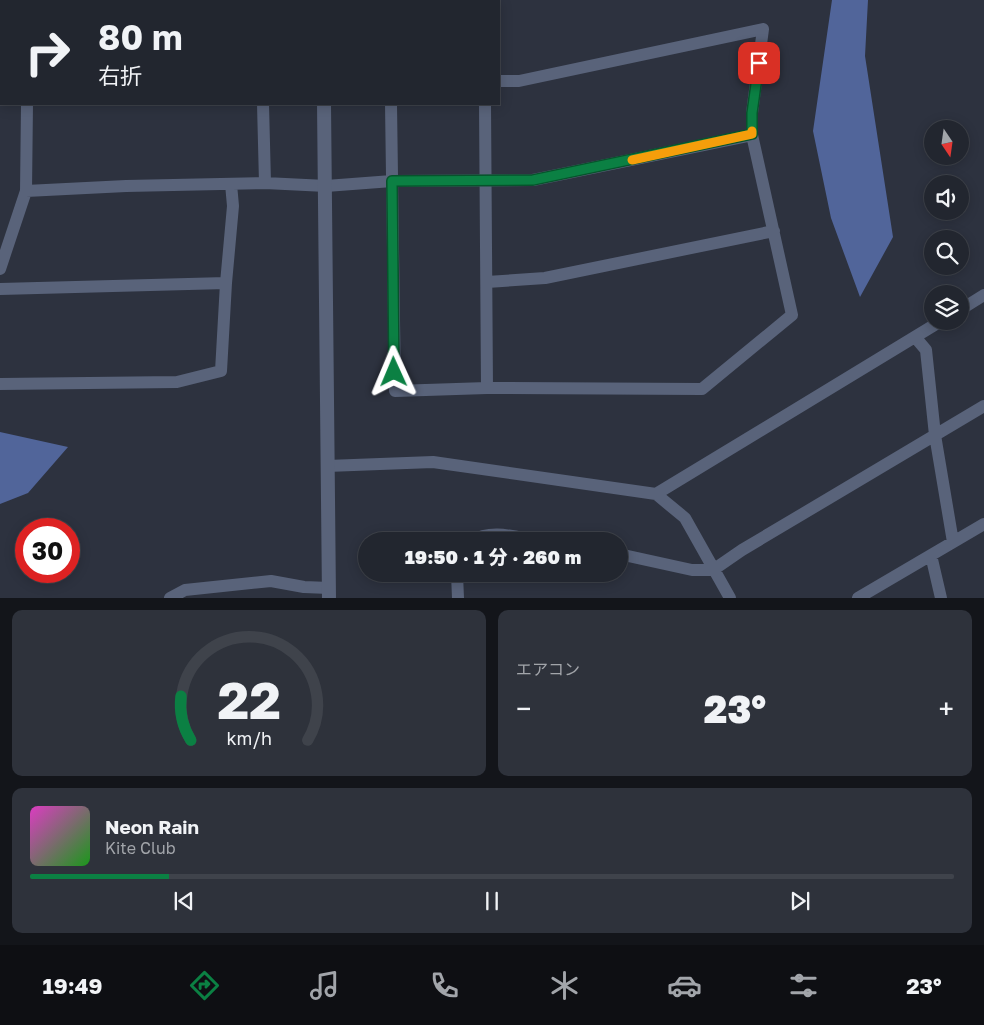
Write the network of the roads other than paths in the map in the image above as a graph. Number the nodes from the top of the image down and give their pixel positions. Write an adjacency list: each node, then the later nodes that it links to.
1 (500, 81): 7 (street)
2 (27, 105): 13 (street)
3 (263, 105): 10 (street)
4 (324, 105): 12 (street)
5 (392, 105): 9 (street)
6 (485, 105): 8 (street)
7 (752, 134): 8 (street); 14 (street)
8 (484, 180): 9 (street); 16 (street)
9 (392, 181): 12 (street); 24 (street)
10 (265, 183): 11 (street); 12 (street)
11 (231, 184): 13 (street); 17 (street)
12 (326, 186): 27 (street)
13 (26, 191): 15 (street)
14 (774, 231): 16 (street); 24 (street)
15 (0, 269)
16 (487, 282): 24 (street)
17 (226, 283): 18 (street); 23 (street)
18 (0, 289)
19 (984, 295): 20 (street)
20 (969, 304)
21 (926, 330): 22 (street)
22 (915, 337): 26 (street); 28 (street)
23 (0, 384)
24 (487, 388)
25 (984, 406): 26 (street)
26 (935, 436): 30 (street); 33 (street)
27 (327, 466): 28 (street); 35 (street)
28 (656, 494): 33 (street)
29 (984, 524): 30 (street)
30 (953, 542): 31 (street)
31 (931, 555): 39 (street); 40 (street)
32 (628, 556): 33 (street)
33 (713, 570): 38 (street)
34 (457, 582): 37 (street)
35 (329, 593): 36 (street)
36 (170, 598)
37 (458, 598)
38 (730, 598)
39 (858, 598)
40 (941, 598)

